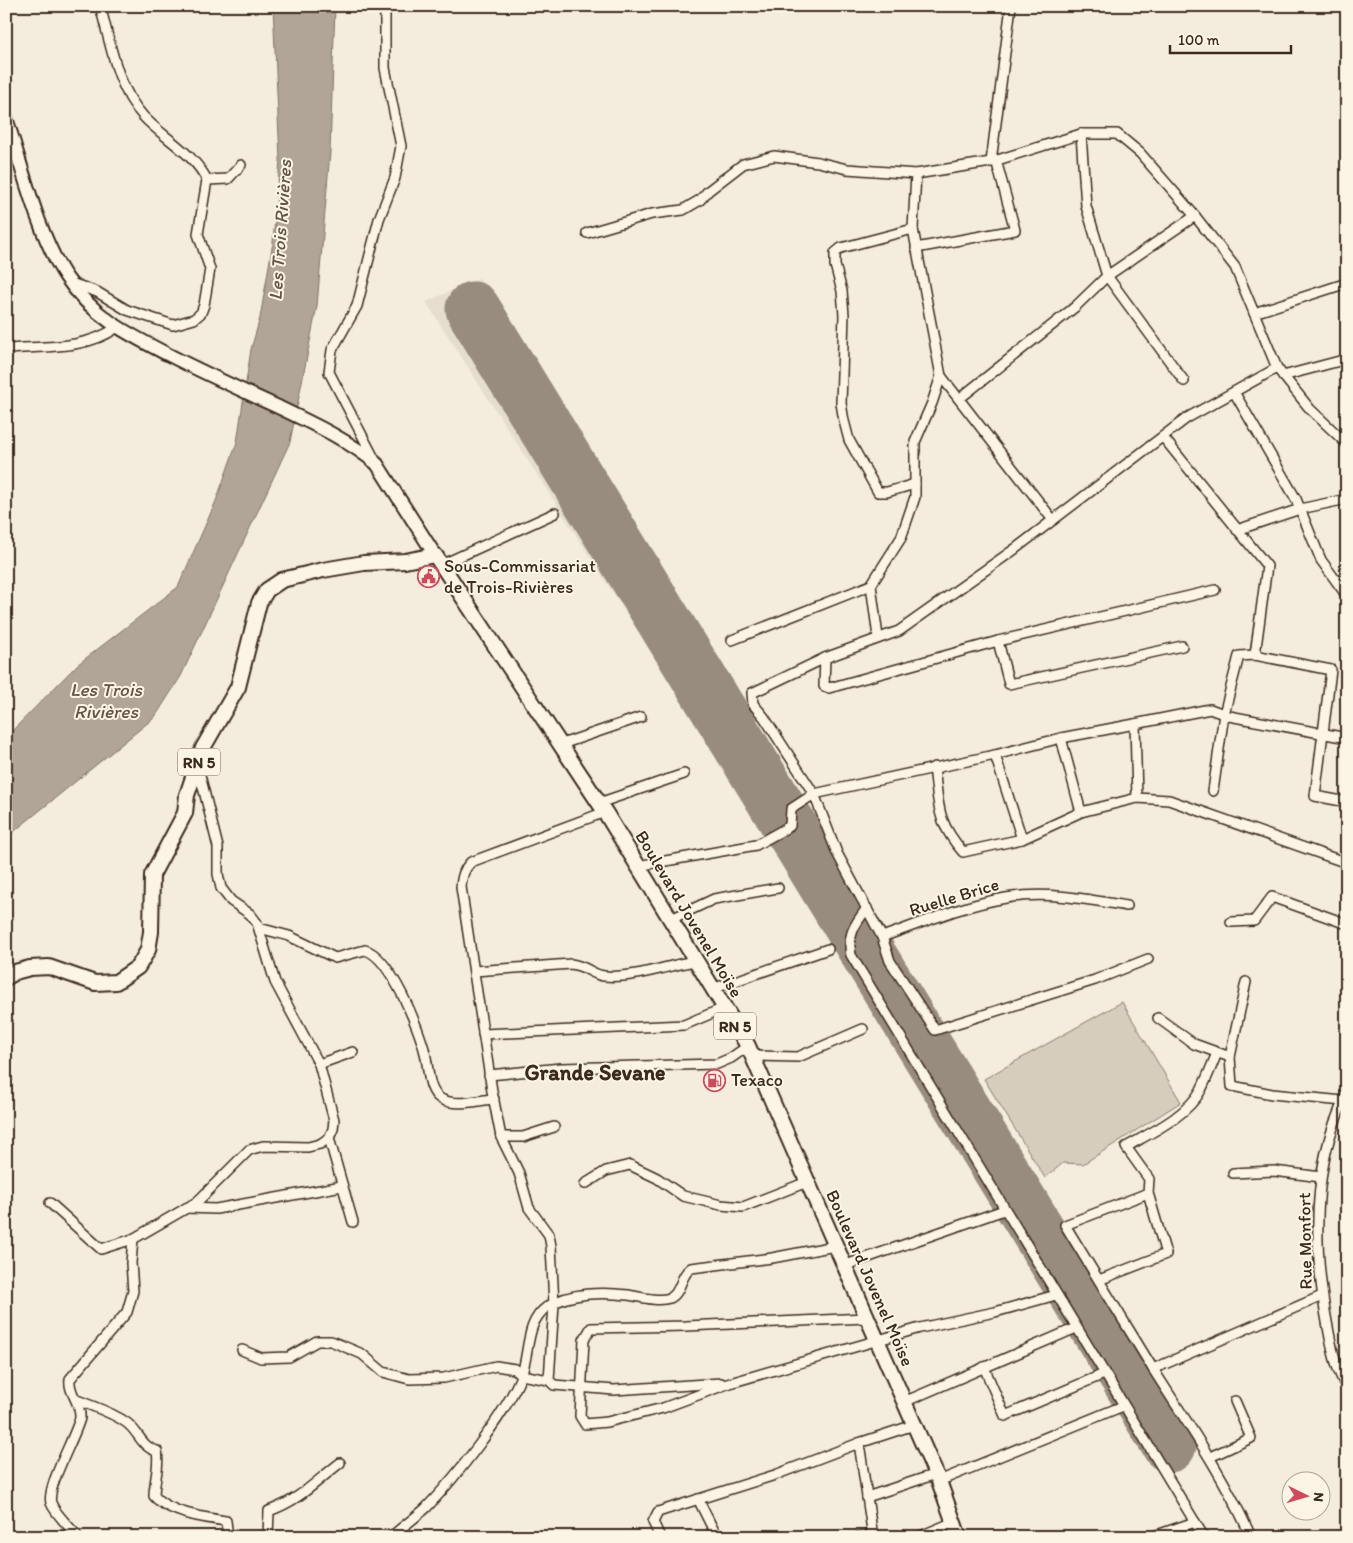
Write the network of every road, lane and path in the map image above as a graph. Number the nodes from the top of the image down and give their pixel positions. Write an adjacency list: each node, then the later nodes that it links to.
1 (100, 6): 9 (street)
2 (385, 6): 28 (street)
3 (1011, 6): 6 (street)
4 (6, 118): 15 (main road)
5 (1081, 134): 6 (street); 10 (street); 14 (street)
6 (993, 161): 8 (street); 13 (street)
7 (241, 165): 9 (street)
8 (916, 174): 11 (street); 12 (street)
9 (207, 180): 15 (street)
10 (1195, 216): 14 (street); 17 (street)
11 (913, 229): 13 (street); 29 (street)
12 (587, 233)
13 (916, 248): 22 (street)
14 (1107, 276): 23 (street); 25 (street)
15 (71, 283): 18 (main road)
16 (1347, 283): 17 (street)
17 (1254, 314): 21 (street)
18 (116, 328): 19 (street); 28 (main road)
19 (6, 349)
20 (1347, 359): 21 (street)
21 (1280, 372): 24 (street); 27 (street)
22 (941, 376): 25 (street); 29 (street)
23 (1184, 381)
24 (1234, 392): 26 (street); 31 (street)
25 (959, 399): 33 (street)
26 (1163, 438): 33 (street); 34 (street)
27 (1347, 444)
28 (377, 464): 35 (main road)
29 (915, 484): 36 (street)
30 (1347, 499): 31 (street)
31 (1300, 509): 34 (street); 38 (street)
32 (555, 513): 35 (street)
33 (1053, 520): 39 (street)
34 (1237, 530): 43 (street)
35 (438, 560): 51 (main road, Boulevard Jovenel Moïse / RN 5); 53 (main road, RN 5)
36 (871, 585): 39 (street); 40 (street)
37 (1215, 590): 41 (street)
38 (1347, 596)
39 (878, 637): 44 (street)
40 (732, 640)
41 (998, 641): 42 (street); 44 (street)
42 (1182, 646)
43 (1255, 655): 45 (street); 48 (street)
44 (825, 658): 57 (street)
45 (1224, 714): 47 (street); 48 (street); 56 (street)
46 (641, 717): 51 (street)
47 (1135, 724): 49 (street); 58 (street)
48 (1324, 734): 50 (street); 59 (street)
49 (1061, 738): 52 (street); 61 (street)
50 (1347, 738)
51 (559, 745): 60 (main road, Boulevard Jovenel Moïse / RN 5)
52 (995, 755): 54 (street); 62 (street)
53 (198, 764): 71 (street); 77 (main road, RN 5)
54 (934, 767): 57 (street); 62 (street)
55 (684, 774): 60 (street)
56 (1213, 791)
57 (814, 794): 64 (street); 67 (street)
58 (1137, 798): 61 (street); 63 (street)
59 (1347, 802)
60 (602, 808): 64 (main road, Boulevard Jovenel Moïse / RN 5); 76 (street)
61 (1081, 812): 62 (street)
62 (1022, 838)
63 (1347, 863)
64 (637, 866): 68 (main road, Boulevard Jovenel Moïse / RN 5)
65 (778, 888): 68 (street)
66 (1127, 906): 72 (street, Ruelle Brice)
67 (867, 908): 72 (street); 103 (street)
68 (669, 920): 75 (main road, Boulevard Jovenel Moïse / RN 5)
69 (1231, 922): 70 (street)
70 (1347, 924)
71 (259, 928): 88 (street); 91 (street)
72 (882, 937): 74 (street)
73 (828, 949): 79 (street)
74 (1148, 959)
75 (694, 960): 76 (street); 79 (main road, Boulevard Jovenel Moïse / RN 5)
76 (474, 971): 83 (street)
77 (6, 978)
78 (1246, 982): 87 (street)
79 (712, 989): 80 (main road, Boulevard Jovenel Moïse / RN 5)
80 (724, 1008): 83 (street); 84 (main road, Boulevard Jovenel Moïse / RN 5)
81 (1158, 1018): 86 (street)
82 (863, 1029): 84 (street)
83 (483, 1034): 89 (street)
84 (750, 1051): 89 (street); 97 (main road, Boulevard Jovenel Moïse / RN 5)
85 (353, 1052): 88 (street)
86 (1217, 1054): 87 (street); 100 (street)
87 (1230, 1057): 90 (street)
88 (319, 1064): 94 (street)
89 (489, 1075): 91 (street)
90 (1345, 1097): 96 (street, Rue Monfort)
91 (494, 1099): 93 (street)
92 (554, 1127): 93 (street)
93 (501, 1137): 111 (street)
94 (329, 1138): 99 (street); 102 (street)
95 (1233, 1173): 96 (street)
96 (1321, 1176): 110 (street, Rue Monfort)
97 (807, 1182): 98 (street); 106 (main road, Boulevard Jovenel Moïse / RN 5)
98 (585, 1184)
99 (342, 1186): 102 (street); 104 (street)
100 (1148, 1192): 108 (street); 108 (street)
101 (50, 1203): 105 (street)
102 (186, 1208): 105 (street)
103 (1004, 1210): 107 (street); 109 (street)
104 (353, 1222)
105 (133, 1239): 124 (street)
106 (834, 1246): 107 (main road, Boulevard Jovenel Moïse / RN 5); 111 (street)
107 (843, 1266): 112 (main road, Boulevard Jovenel Moïse / RN 5)
108 (1099, 1280): 117 (street)
109 (1056, 1296): 113 (street); 114 (street)
110 (1322, 1296): 117 (street); 123 (street, Rue Monfort)
111 (554, 1304): 119 (street); 120 (street)
112 (866, 1318): 114 (main road, Boulevard Jovenel Moïse / RN 5); 122 (street)
113 (1076, 1328): 116 (street); 118 (street)
114 (876, 1341): 121 (street); 126 (main road, Boulevard Jovenel Moïse / RN 5)
115 (242, 1350): 119 (street)
116 (984, 1367): 118 (street); 126 (street)
117 (1153, 1368): 130 (street)
118 (1104, 1374): 127 (street)
119 (521, 1375): 120 (street); 141 (street)
120 (549, 1380): 122 (street)
121 (730, 1382): 122 (street); 122 (street)
122 (580, 1388)
123 (1347, 1388)
124 (77, 1400): 138 (street); 139 (street)
125 (1235, 1401): 130 (street)
126 (904, 1402): 128 (main road, Boulevard Jovenel Moïse / RN 5)
127 (1123, 1406): 132 (street); 136 (street)
128 (914, 1425): 129 (street); 132 (main road, Boulevard Jovenel Moïse / RN 5)
129 (860, 1443): 133 (street); 134 (street)
130 (1210, 1457): 149 (street)
131 (340, 1463): 140 (street)
132 (938, 1478): 133 (street); 135 (main road, Boulevard Jovenel Moïse / RN 5)
133 (867, 1497): 137 (street)
134 (698, 1499): 142 (street); 143 (street)
135 (954, 1522): 145 (street); 146 (main road, Boulevard Jovenel Moïse / RN 5)
136 (1195, 1522): 147 (street); 148 (street)
137 (873, 1536): 144 (street)
138 (78, 1537)
139 (228, 1537)
140 (268, 1537)
141 (391, 1537)
142 (660, 1537)
143 (717, 1537)
144 (859, 1537)
145 (918, 1537)
146 (960, 1537)
147 (1151, 1537)
148 (1204, 1537)
149 (1251, 1537)

